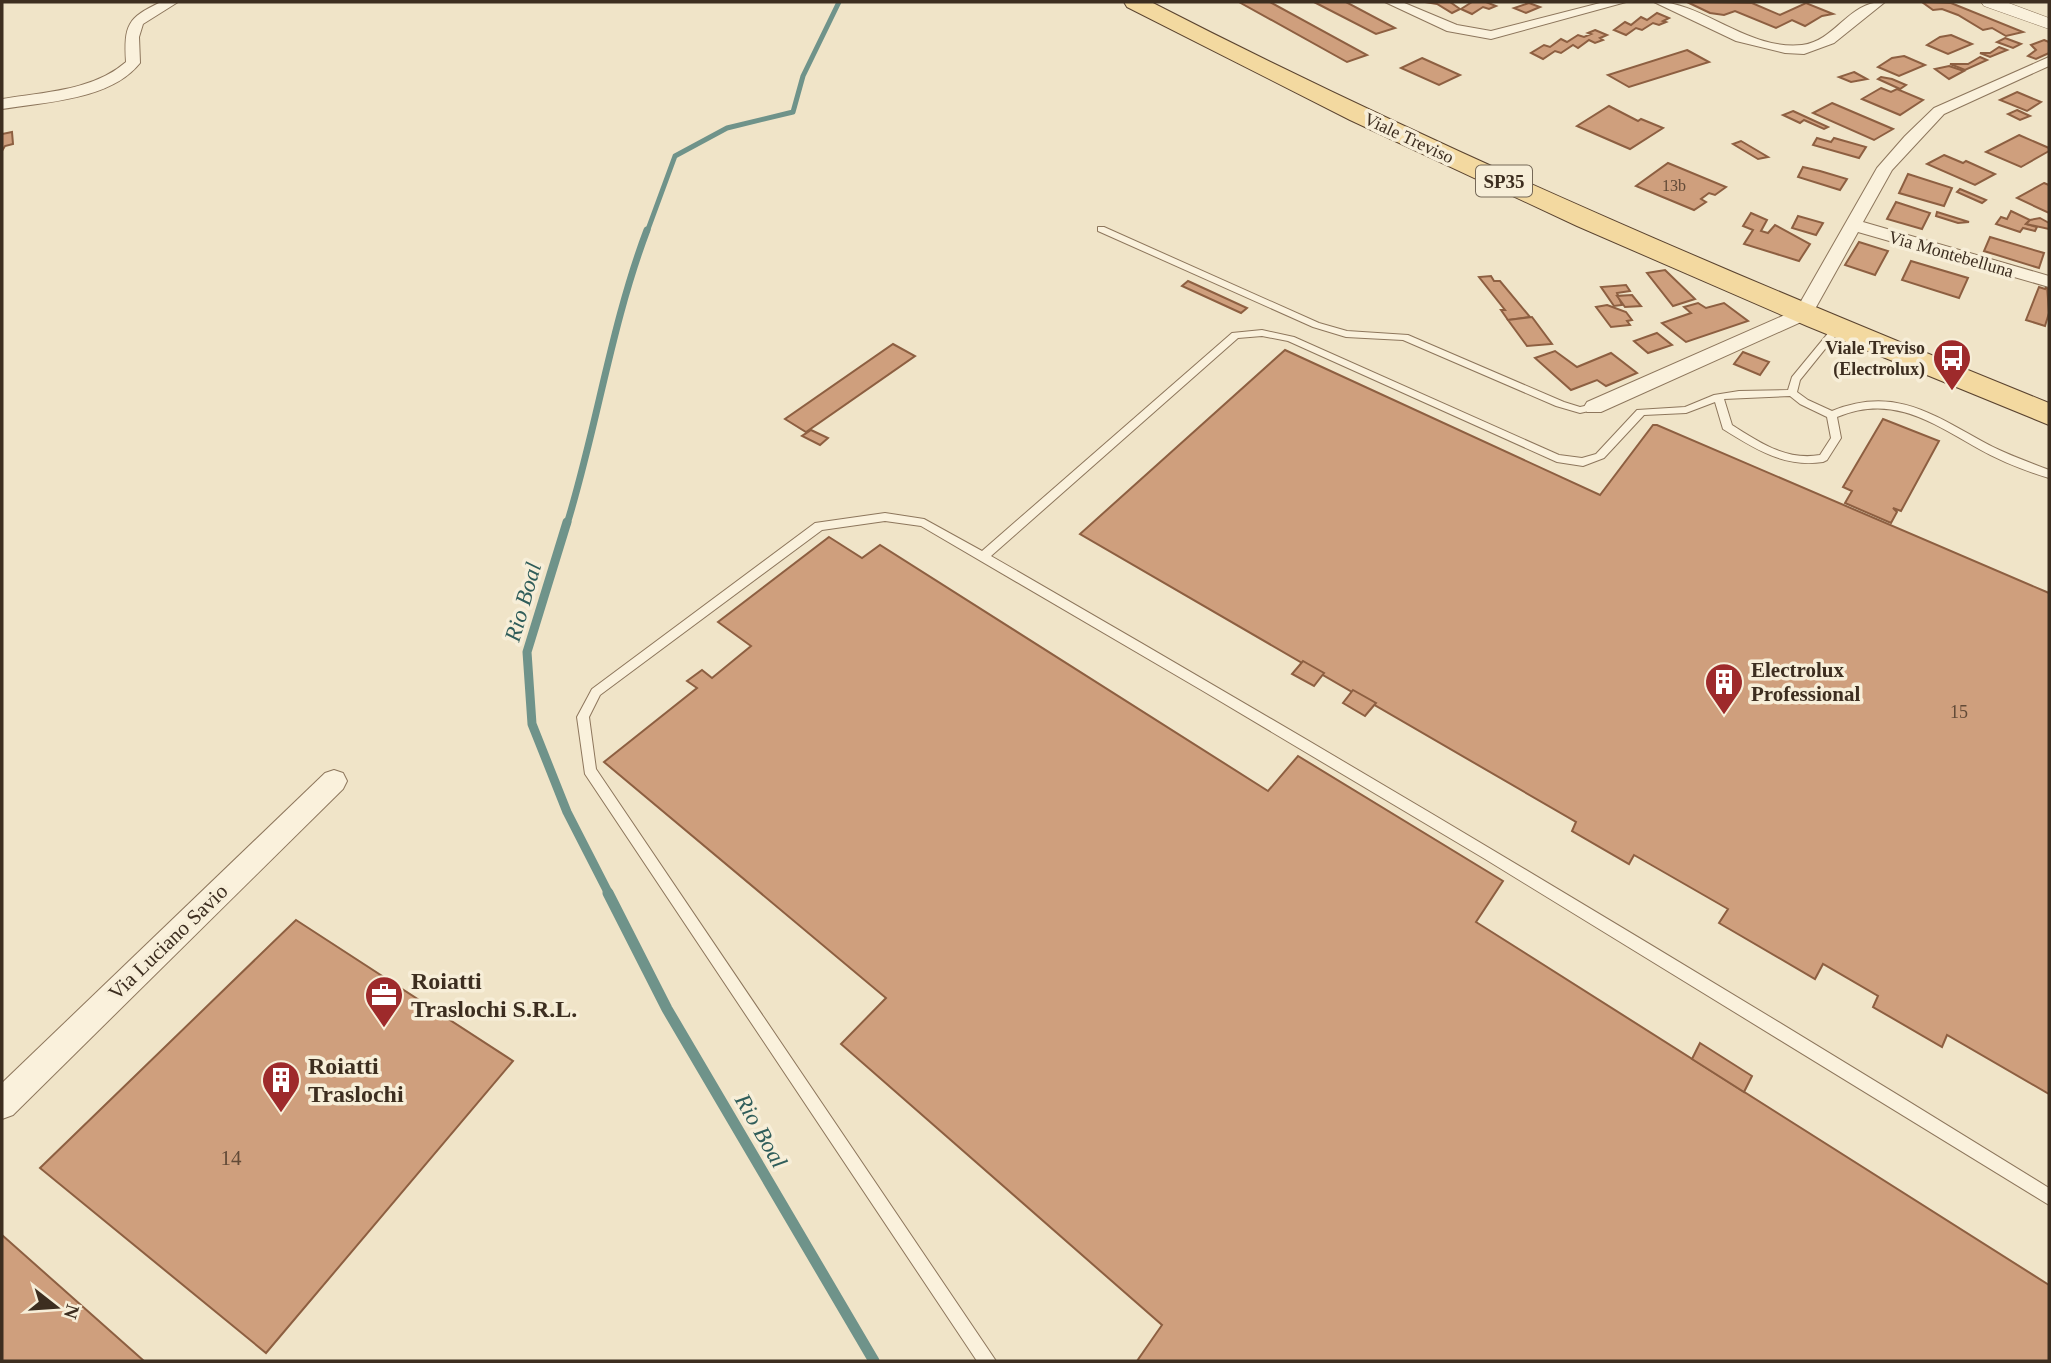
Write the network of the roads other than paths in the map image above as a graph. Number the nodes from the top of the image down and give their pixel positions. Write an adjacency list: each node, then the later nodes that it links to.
1 (171, 2): 10 (street)
2 (1135, 2): 14 (main road, Viale Treviso / SP35)
3 (1392, 2): 4 (street)
4 (1619, 2)
5 (1661, 2): 6 (street)
6 (1878, 2)
7 (1990, 2): 8 (street)
8 (2049, 24)
9 (2049, 61): 11 (street)
10 (2, 104)
11 (1854, 225): 13 (street, Via Montebelluna); 14 (street)
12 (1101, 229): 18 (lane)
13 (2049, 282)
14 (1803, 314): 15 (main road, Viale Treviso / SP35); 18 (street)
15 (1837, 328): 16 (lane); 20 (main road, Viale Treviso / SP35)
16 (1792, 393): 17 (lane); 19 (lane)
17 (1718, 397): 19 (lane); 22 (lane)
18 (1594, 407)
19 (1832, 415): 21 (lane)
20 (2049, 415)
21 (2049, 474)
22 (983, 557): 25 (lane); 26 (lane)
23 (334, 781): 24 (street, Via Luciano Savio)
24 (2, 1104)
25 (2049, 1197)
26 (987, 1361)

